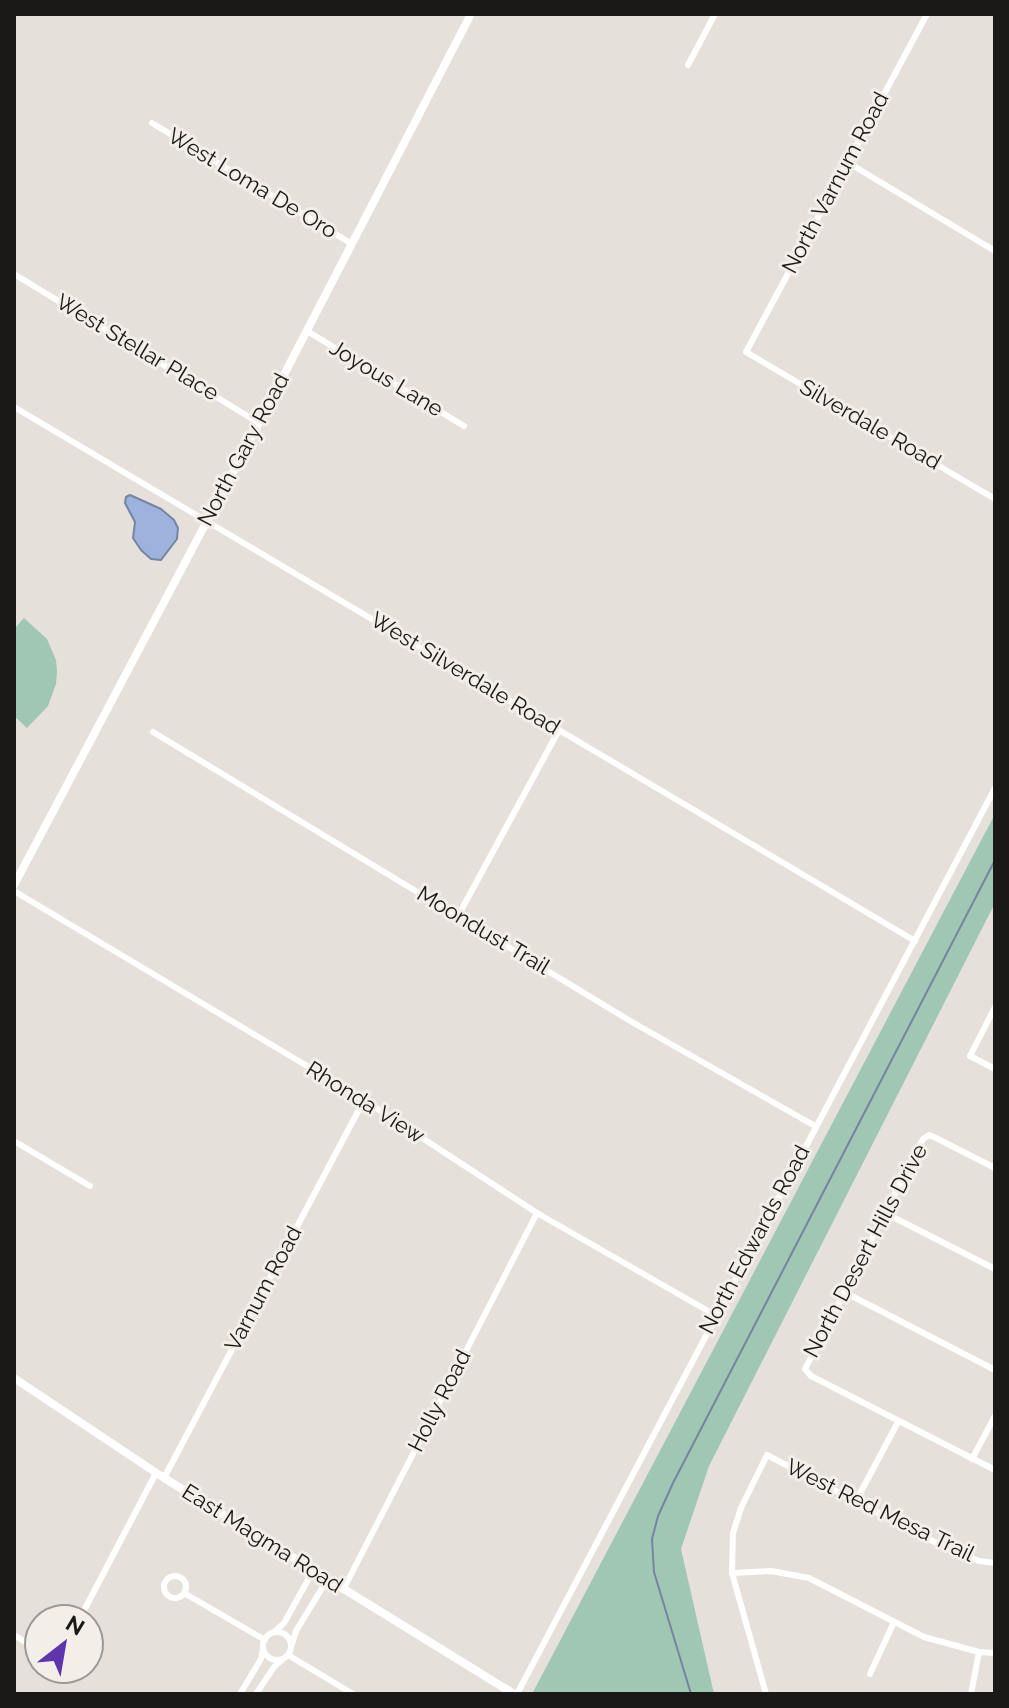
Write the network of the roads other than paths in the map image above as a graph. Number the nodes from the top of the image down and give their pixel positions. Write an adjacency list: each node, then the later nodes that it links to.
1 (471, 14): 7 (street, North Gary Road)
2 (715, 14): 4 (street)
3 (927, 14): 6 (street, North Varnum Road)
4 (688, 65)
5 (152, 123): 7 (street, West Loma De Oro)
6 (847, 162): 8 (street); 11 (street, North Varnum Road)
7 (352, 244): 10 (street, North Gary Road)
8 (995, 251)
9 (14, 274): 13 (street, West Stellar Place)
10 (307, 331): 13 (street, North Gary Road); 14 (street, Joyous Lane)
11 (746, 352): 15 (street, Silverdale Road)
12 (14, 407): 16 (street, West Silverdale Road)
13 (259, 423): 16 (street, North Gary Road)
14 (464, 426)
15 (995, 499)
16 (206, 521): 17 (street, West Silverdale Road); 20 (street, North Gary Road)
17 (559, 730): 22 (street); 23 (street, West Silverdale Road)
18 (153, 732): 22 (street, Moondust Trail)
19 (995, 788): 23 (street, North Edwards Road)
20 (14, 885)
21 (14, 891): 26 (street, Rhonda View)
22 (458, 916): 27 (street, Moondust Trail)
23 (915, 941): 27 (street, North Edwards Road)
24 (995, 1007): 25 (street)
25 (995, 1069)
26 (364, 1100): 31 (street, Rhonda View); 42 (street, Varnum Road)
27 (815, 1126): 35 (street, North Edwards Road)
28 (14, 1141): 30 (street)
29 (995, 1168): 32 (street, North Desert Hills Drive)
30 (90, 1186)
31 (537, 1213): 35 (street, Rhonda View); 48 (street, Holly Road)
32 (885, 1213): 33 (street); 34 (street, North Desert Hills Drive)
33 (995, 1269)
34 (844, 1292): 36 (street); 39 (street, North Desert Hills Drive)
35 (715, 1315): 63 (street, North Edwards Road)
36 (995, 1370)
37 (14, 1378): 42 (street, East Magma Road)
38 (995, 1416): 40 (street)
39 (898, 1422): 40 (street); 43 (street)
40 (972, 1459): 41 (street)
41 (995, 1470)
42 (160, 1475): 45 (street, East Magma Road); 50 (street, Varnum Road)
43 (856, 1501): 44 (street, West Red Mesa Trail); 46 (street, West Red Mesa Trail)
44 (995, 1563)
45 (313, 1571): 47 (street, East Magma Road); 52 (street)
46 (732, 1573): 51 (street); 64 (street)
47 (327, 1580): 48 (street, East Magma Road); 54 (street)
48 (343, 1590): 63 (street, East Magma Road)
49 (184, 1593): 53 (street)
50 (88, 1604)
51 (894, 1622): 56 (street); 59 (street)
52 (271, 1634): 53 (street); 54 (street)
53 (265, 1640): 55 (street)
54 (291, 1647): 58 (street)
55 (263, 1649): 58 (street); 60 (street)
56 (979, 1652): 57 (street); 65 (street)
57 (995, 1653)
58 (287, 1656): 61 (street); 62 (street)
59 (870, 1674)
60 (240, 1694)
61 (256, 1694)
62 (353, 1694)
63 (516, 1694)
64 (766, 1694)
65 (971, 1694)

